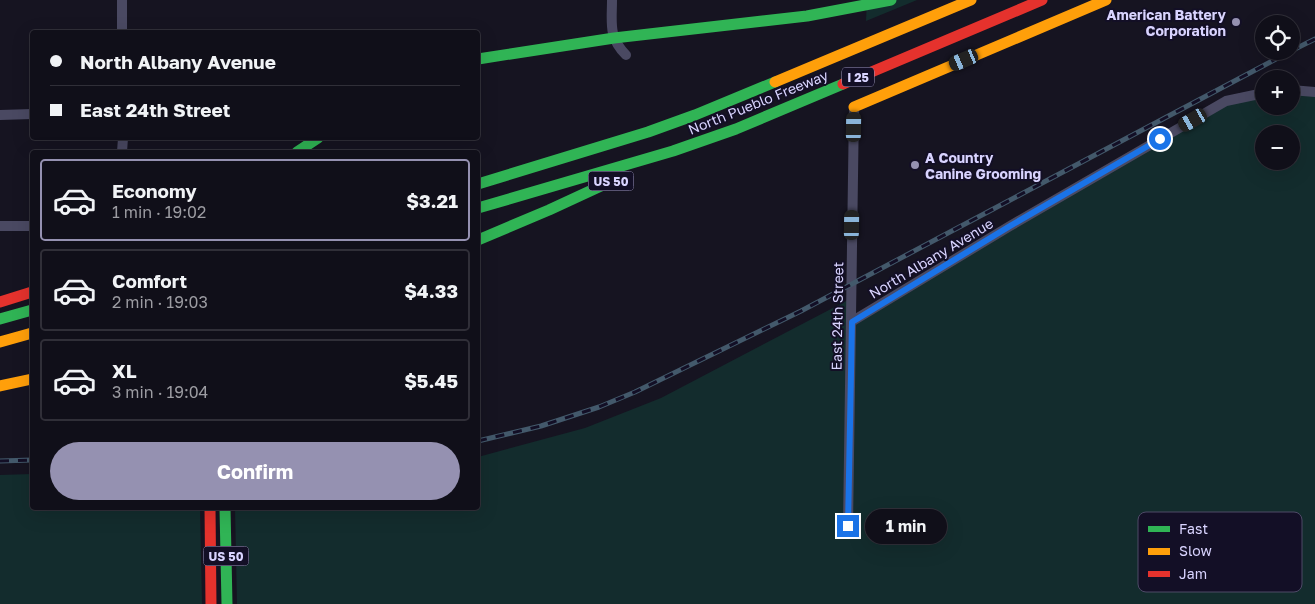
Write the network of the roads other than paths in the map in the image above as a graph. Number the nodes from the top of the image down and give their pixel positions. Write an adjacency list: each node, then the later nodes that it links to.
1 (122, 0): 7 (street)
2 (612, 0): 8 (street)
3 (891, 0): 8 (main road)
4 (971, 0): 20 (main road, North Pueblo Freeway / I 25)
5 (1042, 0): 19 (main road, North Pueblo Freeway / I 25)
6 (1106, 0): 14 (main road)
7 (122, 30)
8 (614, 38): 9 (street); 10 (main road)
9 (626, 55)
10 (480, 59)
11 (1300, 91): 12 (street)
12 (1315, 92)
13 (1255, 96): 29 (street, North Albany Avenue)
14 (854, 107): 29 (street, East 24th Street)
15 (30, 114): 16 (street)
16 (0, 115)
17 (315, 140): 18 (main road)
18 (300, 150)
19 (673, 151): 21 (main road, North Pueblo Freeway / I 25); 24 (main road, US 50)
20 (480, 183)
21 (480, 207)
22 (0, 226): 23 (street)
23 (30, 226)
24 (480, 239)
25 (30, 293): 26 (main road)
26 (0, 302)
27 (30, 311): 28 (main road)
28 (0, 319)
29 (852, 322): 36 (street, East 24th Street)
30 (30, 334): 31 (main road)
31 (0, 342)
32 (30, 379): 33 (main road)
33 (0, 386)
34 (210, 510): 37 (main road, US 50)
35 (225, 510): 38 (main road, US 50)
36 (848, 526)
37 (211, 604)
38 (227, 604)

